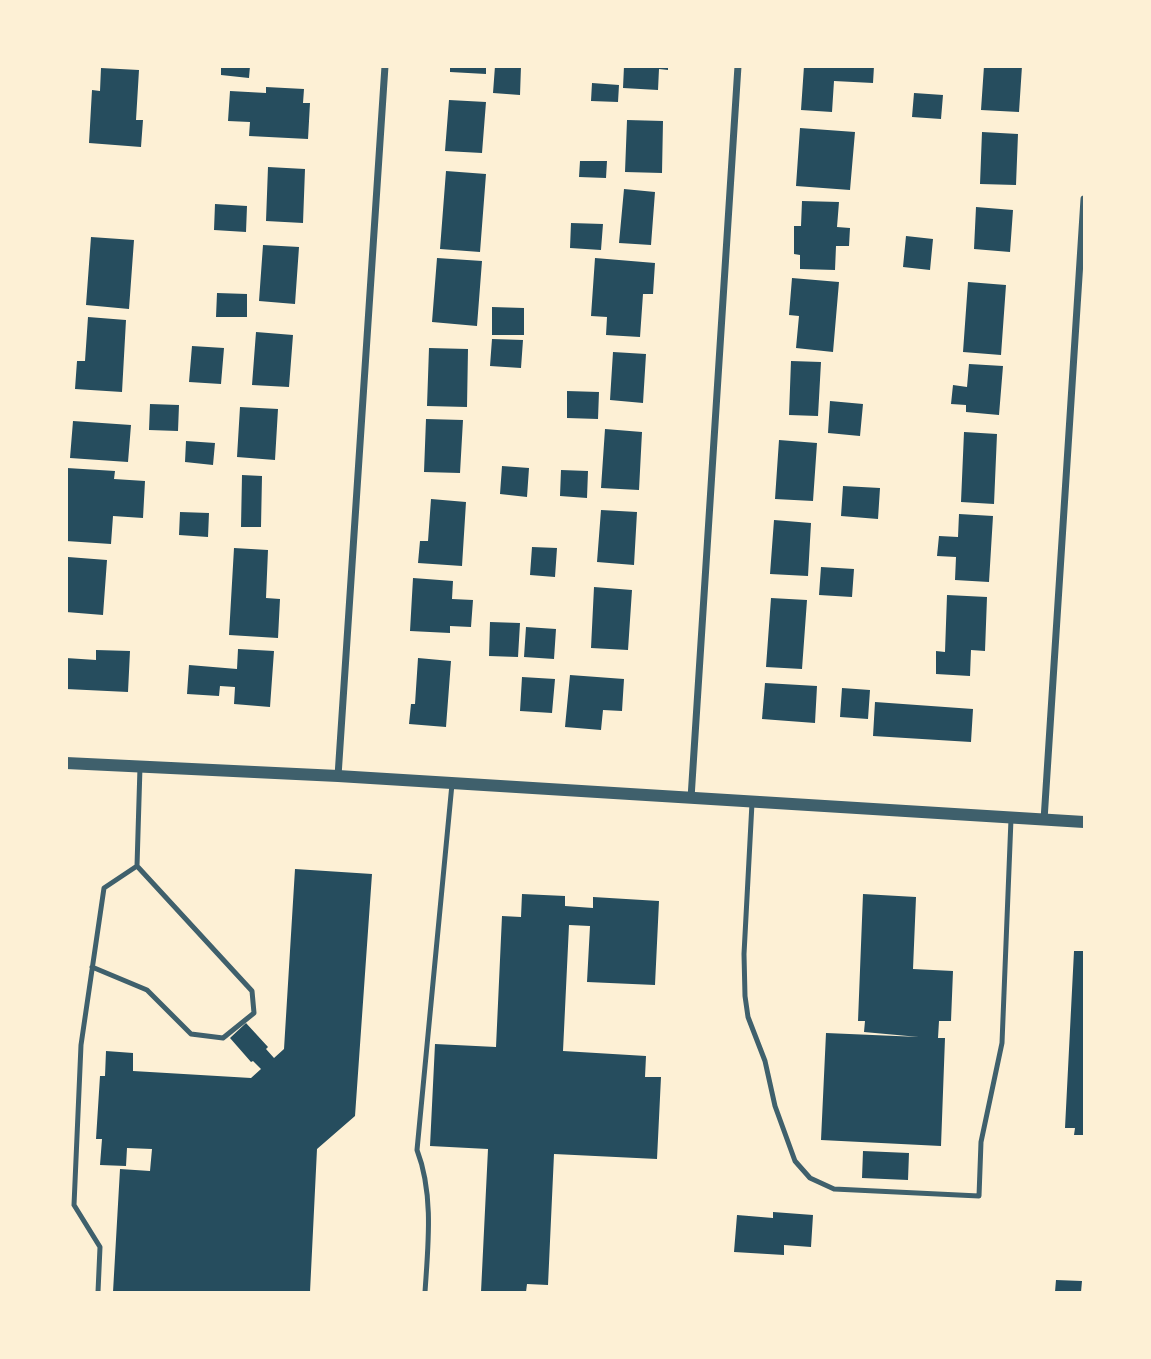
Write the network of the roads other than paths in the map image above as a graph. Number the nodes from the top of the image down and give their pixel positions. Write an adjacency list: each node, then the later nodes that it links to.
1 (385, 66): 6 (street)
2 (738, 66): 8 (street)
3 (1084, 199): 11 (street)
4 (66, 763): 5 (street)
5 (140, 767): 6 (street); 13 (lane)
6 (338, 776): 7 (street)
7 (452, 784): 8 (street); 16 (lane)
8 (691, 799): 9 (street)
9 (752, 803): 10 (street); 10 (lane)
10 (1011, 819): 11 (street)
11 (1044, 821): 12 (street)
12 (1084, 822)
13 (137, 866): 14 (lane); 14 (lane)
14 (92, 967): 15 (lane)
15 (98, 1293)
16 (425, 1293)

